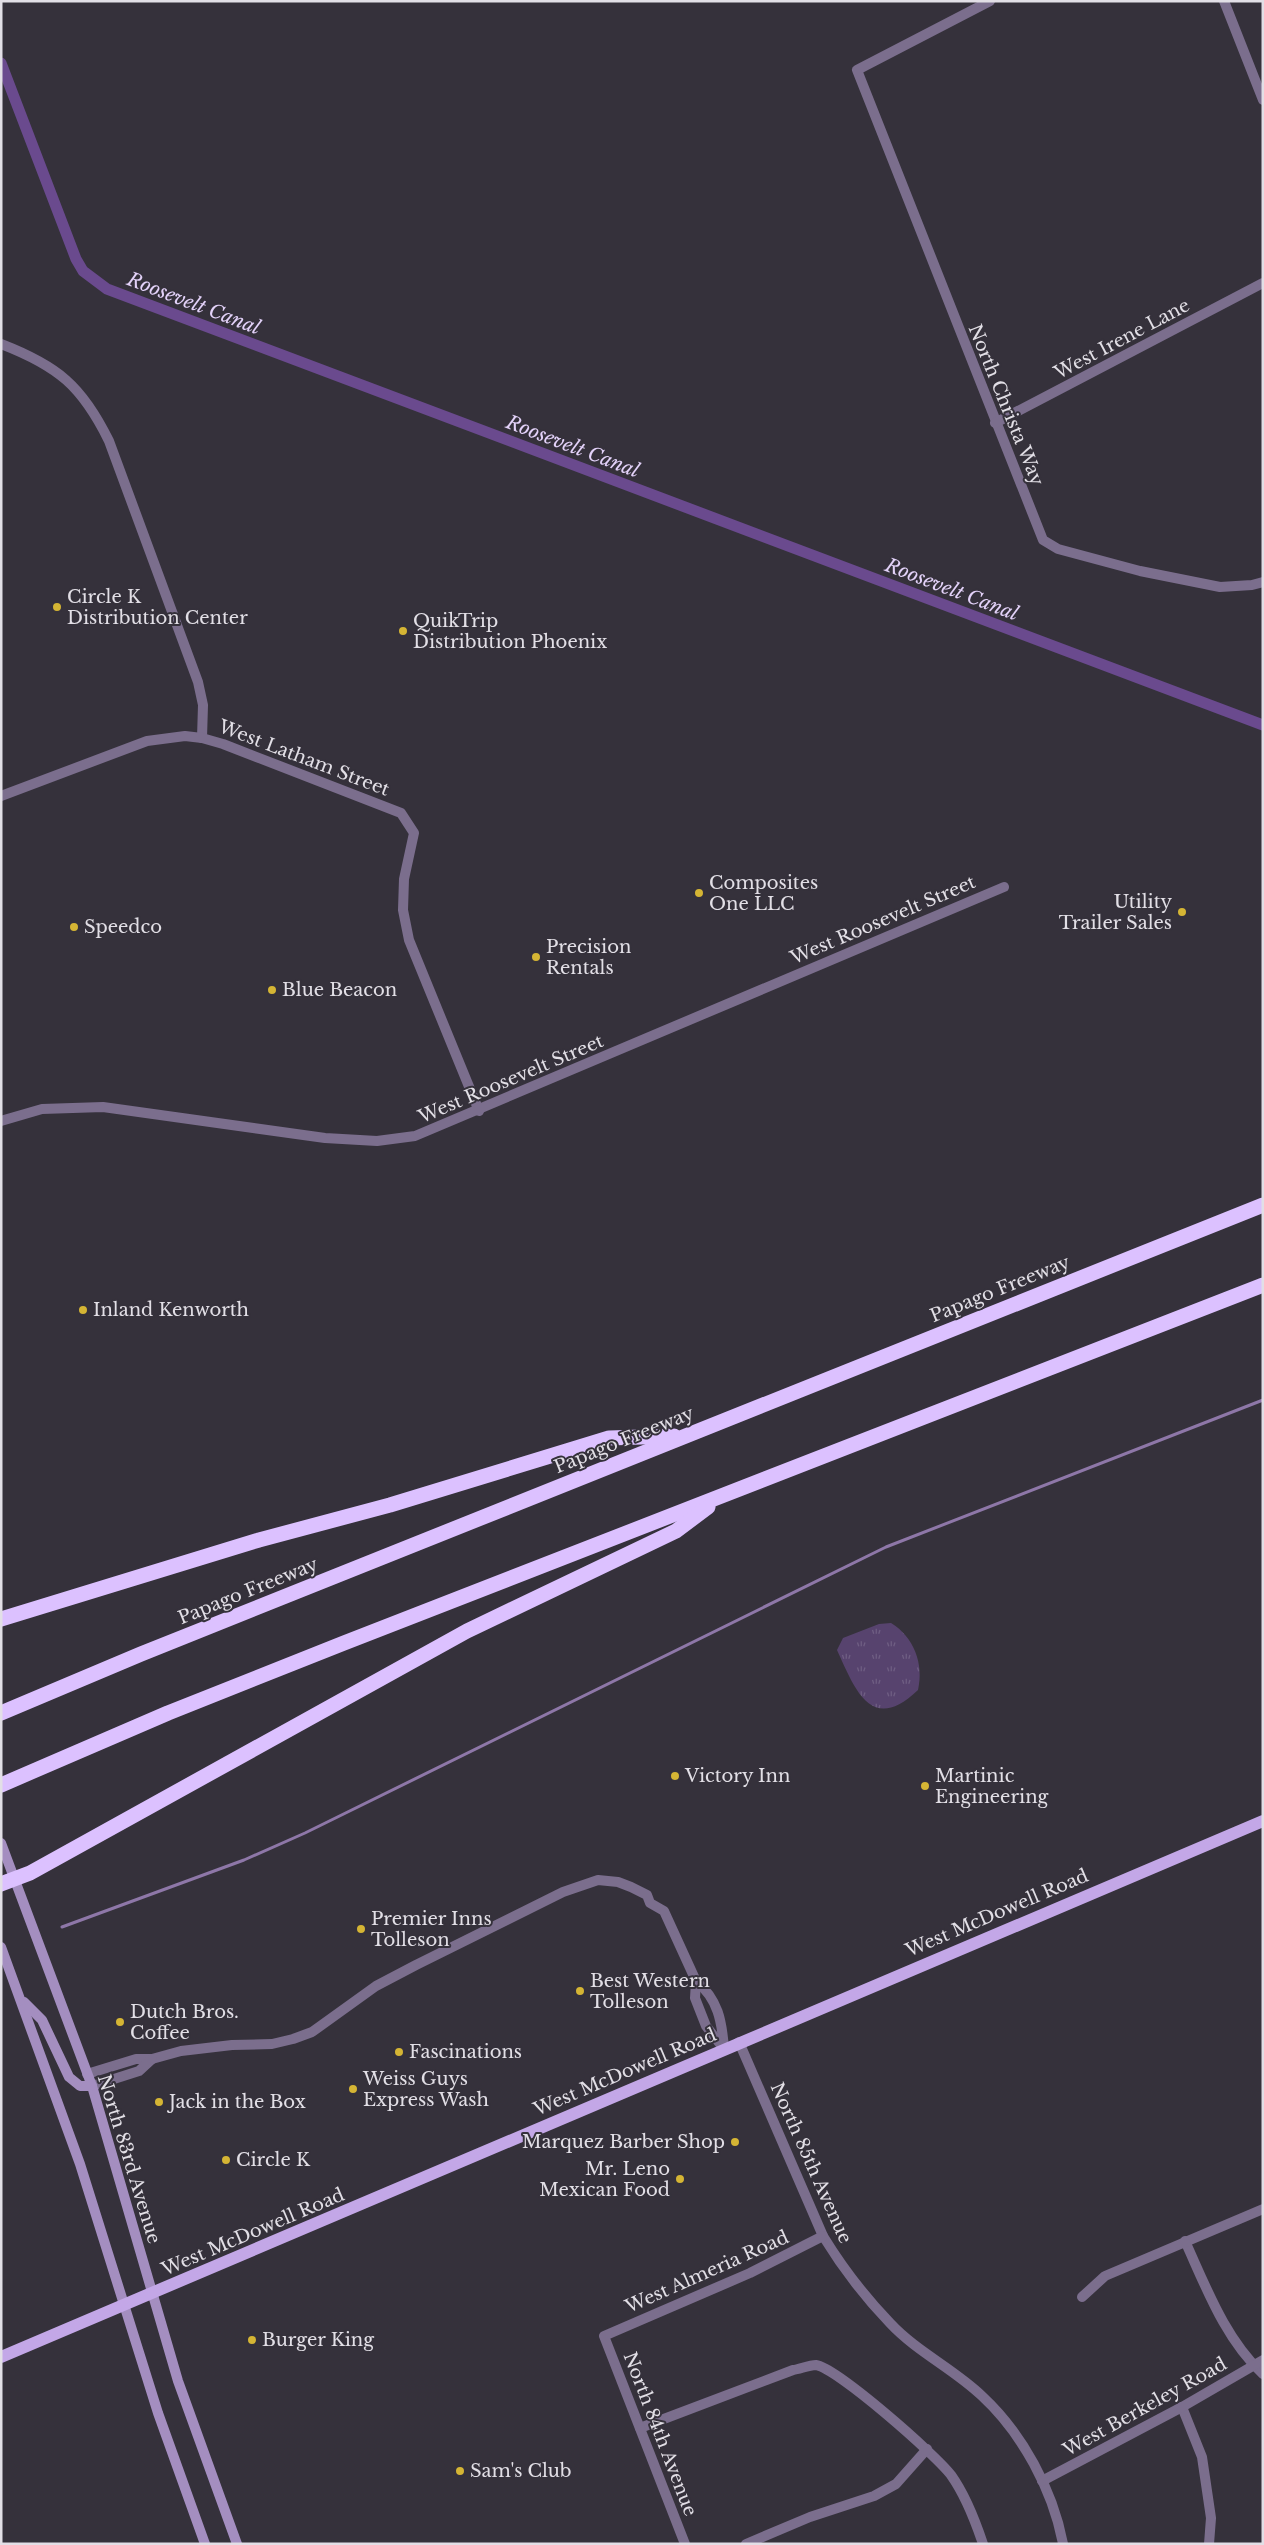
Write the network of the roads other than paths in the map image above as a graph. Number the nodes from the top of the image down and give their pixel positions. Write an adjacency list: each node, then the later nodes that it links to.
1 (990, 1): 6 (street, North Christa Way)
2 (1224, 1): 3 (street)
3 (1263, 100)
4 (1263, 283): 6 (street, West Irene Lane)
5 (1, 344): 8 (street)
6 (995, 423): 7 (street, North Christa Way)
7 (1263, 582)
8 (202, 738): 9 (street, West Latham Street); 11 (street, West Latham Street)
9 (1, 796)
10 (1004, 887): 11 (street, West Roosevelt Street)
11 (478, 1111): 12 (street, West Roosevelt Street)
12 (1, 1121)
13 (1263, 1205): 15 (highway, Papago Freeway)
14 (1263, 1285): 16 (highway)
15 (685, 1435): 17 (highway); 18 (highway, Papago Freeway)
16 (726, 1494): 19 (highway); 22 (highway)
17 (1, 1619)
18 (1, 1713)
19 (1, 1785)
20 (1263, 1820): 26 (main road, West McDowell Road)
21 (2, 1845): 22 (main road, North 83rd Avenue)
22 (8, 1881): 29 (main road, North 83rd Avenue)
23 (1, 1946): 25 (main road)
24 (696, 1981): 27 (street); 27 (street); 28 (street)
25 (21, 2000): 30 (main road); 36 (main road)
26 (739, 2042): 27 (main road, West McDowell Road); 32 (street, North 85th Avenue)
27 (724, 2048): 34 (main road, West McDowell Road)
28 (152, 2059): 29 (street); 30 (street)
29 (87, 2074): 30 (main road, North 83rd Avenue)
30 (92, 2086): 34 (main road, North 83rd Avenue)
31 (1263, 2209): 33 (street)
32 (823, 2236): 37 (street, West Almeria Road); 44 (street, North 85th Avenue)
33 (1185, 2241): 35 (street); 39 (street)
34 (152, 2295): 36 (main road, West McDowell Road); 46 (main road, North 83rd Avenue)
35 (1082, 2297)
36 (124, 2306): 38 (main road, West McDowell Road); 45 (main road)
37 (604, 2336): 42 (street, North 84th Avenue)
38 (1, 2357)
39 (1258, 2363): 40 (street); 41 (street, West Berkeley Road)
40 (1263, 2374)
41 (1182, 2407): 44 (street, West Berkeley Road); 51 (street)
42 (640, 2428): 43 (street); 47 (street, North 84th Avenue)
43 (927, 2449): 48 (street); 49 (street)
44 (1042, 2481): 50 (street, North 85th Avenue)
45 (205, 2544)
46 (237, 2544)
47 (685, 2544)
48 (746, 2544)
49 (984, 2544)
50 (1063, 2544)
51 (1209, 2544)

